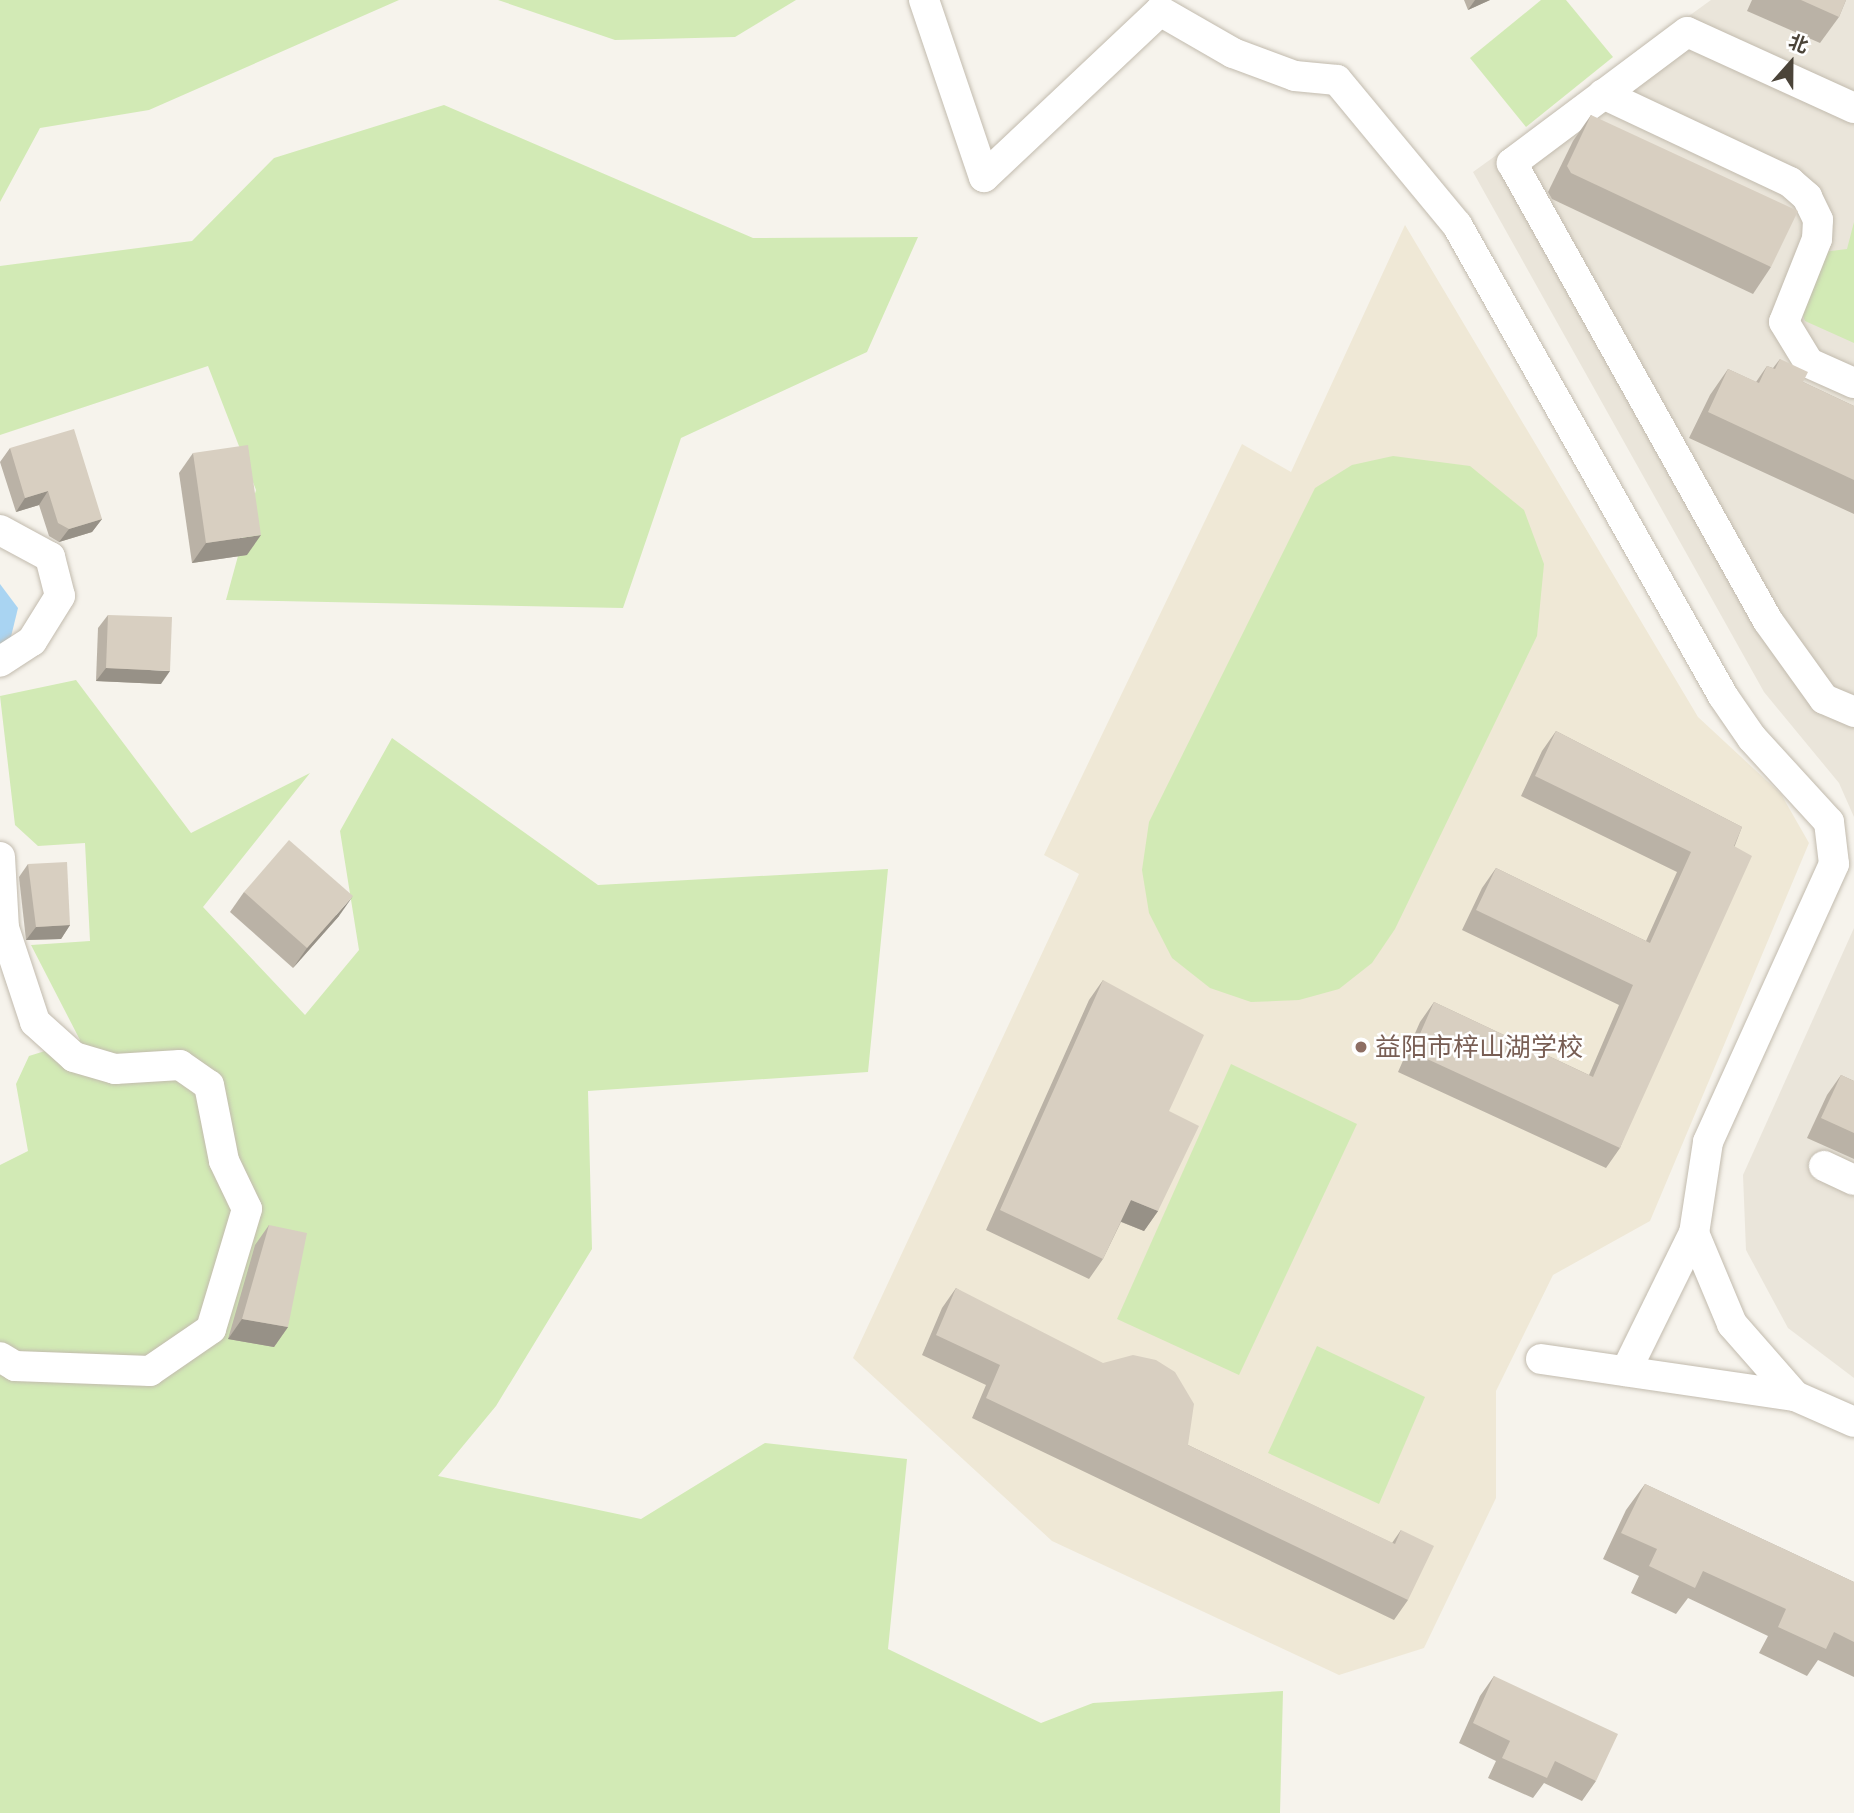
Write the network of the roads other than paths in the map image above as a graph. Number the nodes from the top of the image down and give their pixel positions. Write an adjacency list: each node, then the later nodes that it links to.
1 (924, 0): 11 (street)
2 (1603, 94): 3 (street); 4 (street); 7 (street)
3 (1854, 108)
4 (1854, 383)
5 (0, 530): 6 (street)
6 (0, 662)
7 (1854, 712)
8 (0, 857): 12 (street)
9 (1824, 1166): 10 (street)
10 (1854, 1180)
11 (1694, 1233): 14 (street); 15 (street)
12 (0, 1357)
13 (1541, 1359): 14 (street)
14 (1626, 1371): 15 (street)
15 (1795, 1396): 16 (street)
16 (1854, 1422)

